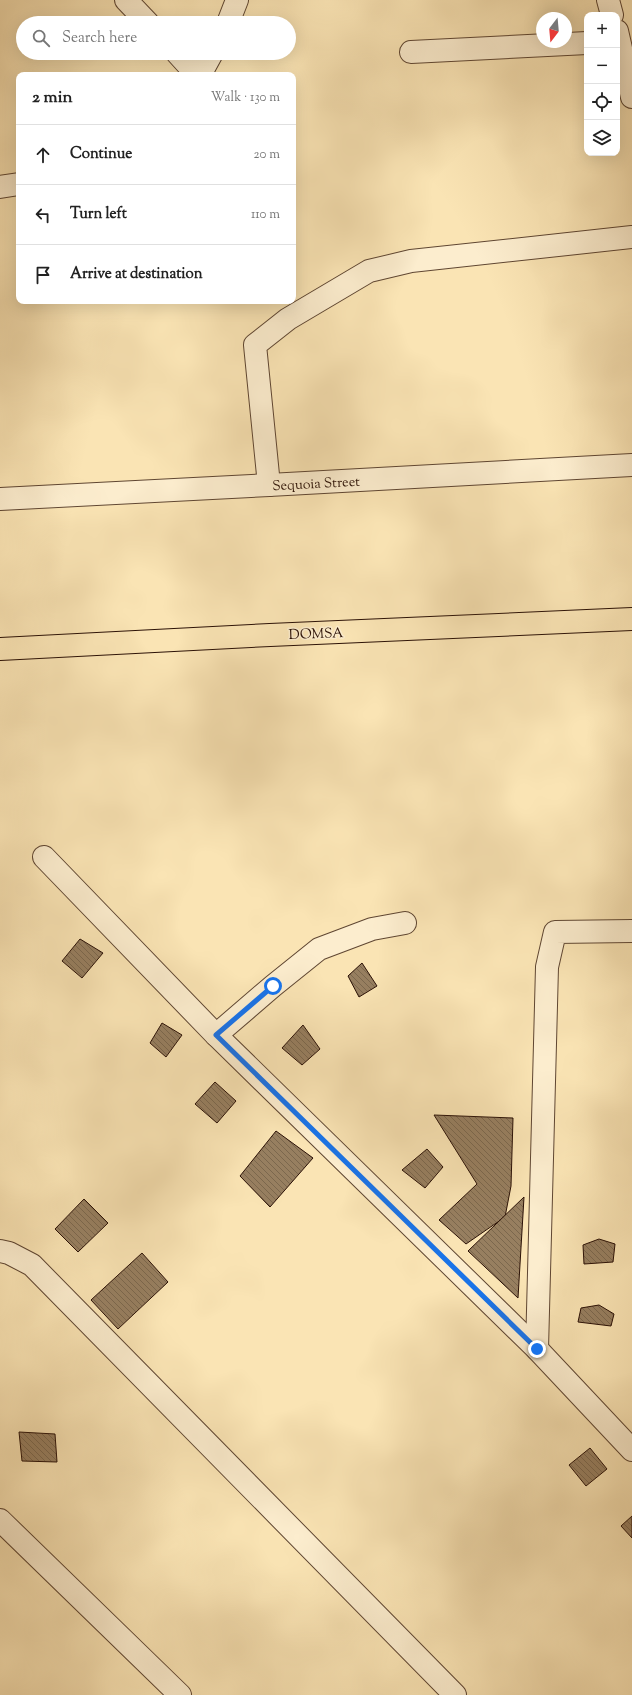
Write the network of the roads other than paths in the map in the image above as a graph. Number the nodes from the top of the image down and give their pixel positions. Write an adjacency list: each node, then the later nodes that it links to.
1 (126, 0): 5 (street)
2 (237, 0): 6 (street)
3 (608, 0): 4 (street)
4 (611, 12)
5 (141, 16)
6 (231, 16)
7 (584, 43): 9 (street)
8 (620, 46): 14 (street)
9 (411, 52)
10 (183, 60): 12 (street)
11 (208, 60): 13 (street)
12 (196, 72)
13 (201, 72)
14 (632, 97)
15 (16, 184): 16 (street)
16 (0, 187)
17 (632, 237): 19 (street)
18 (632, 465): 19 (street, Sequoia Street)
19 (269, 486): 20 (street, Sequoia Street)
20 (0, 499)
21 (632, 620): 22 (main road, DOMSA)
22 (0, 649)
23 (44, 858): 26 (street)
24 (405, 923): 26 (street)
25 (632, 931): 28 (street)
26 (216, 1035): 28 (street)
27 (0, 1251): 32 (street)
28 (537, 1349): 29 (street)
29 (632, 1450)
30 (0, 1520): 31 (street)
31 (180, 1695)
32 (455, 1695)

